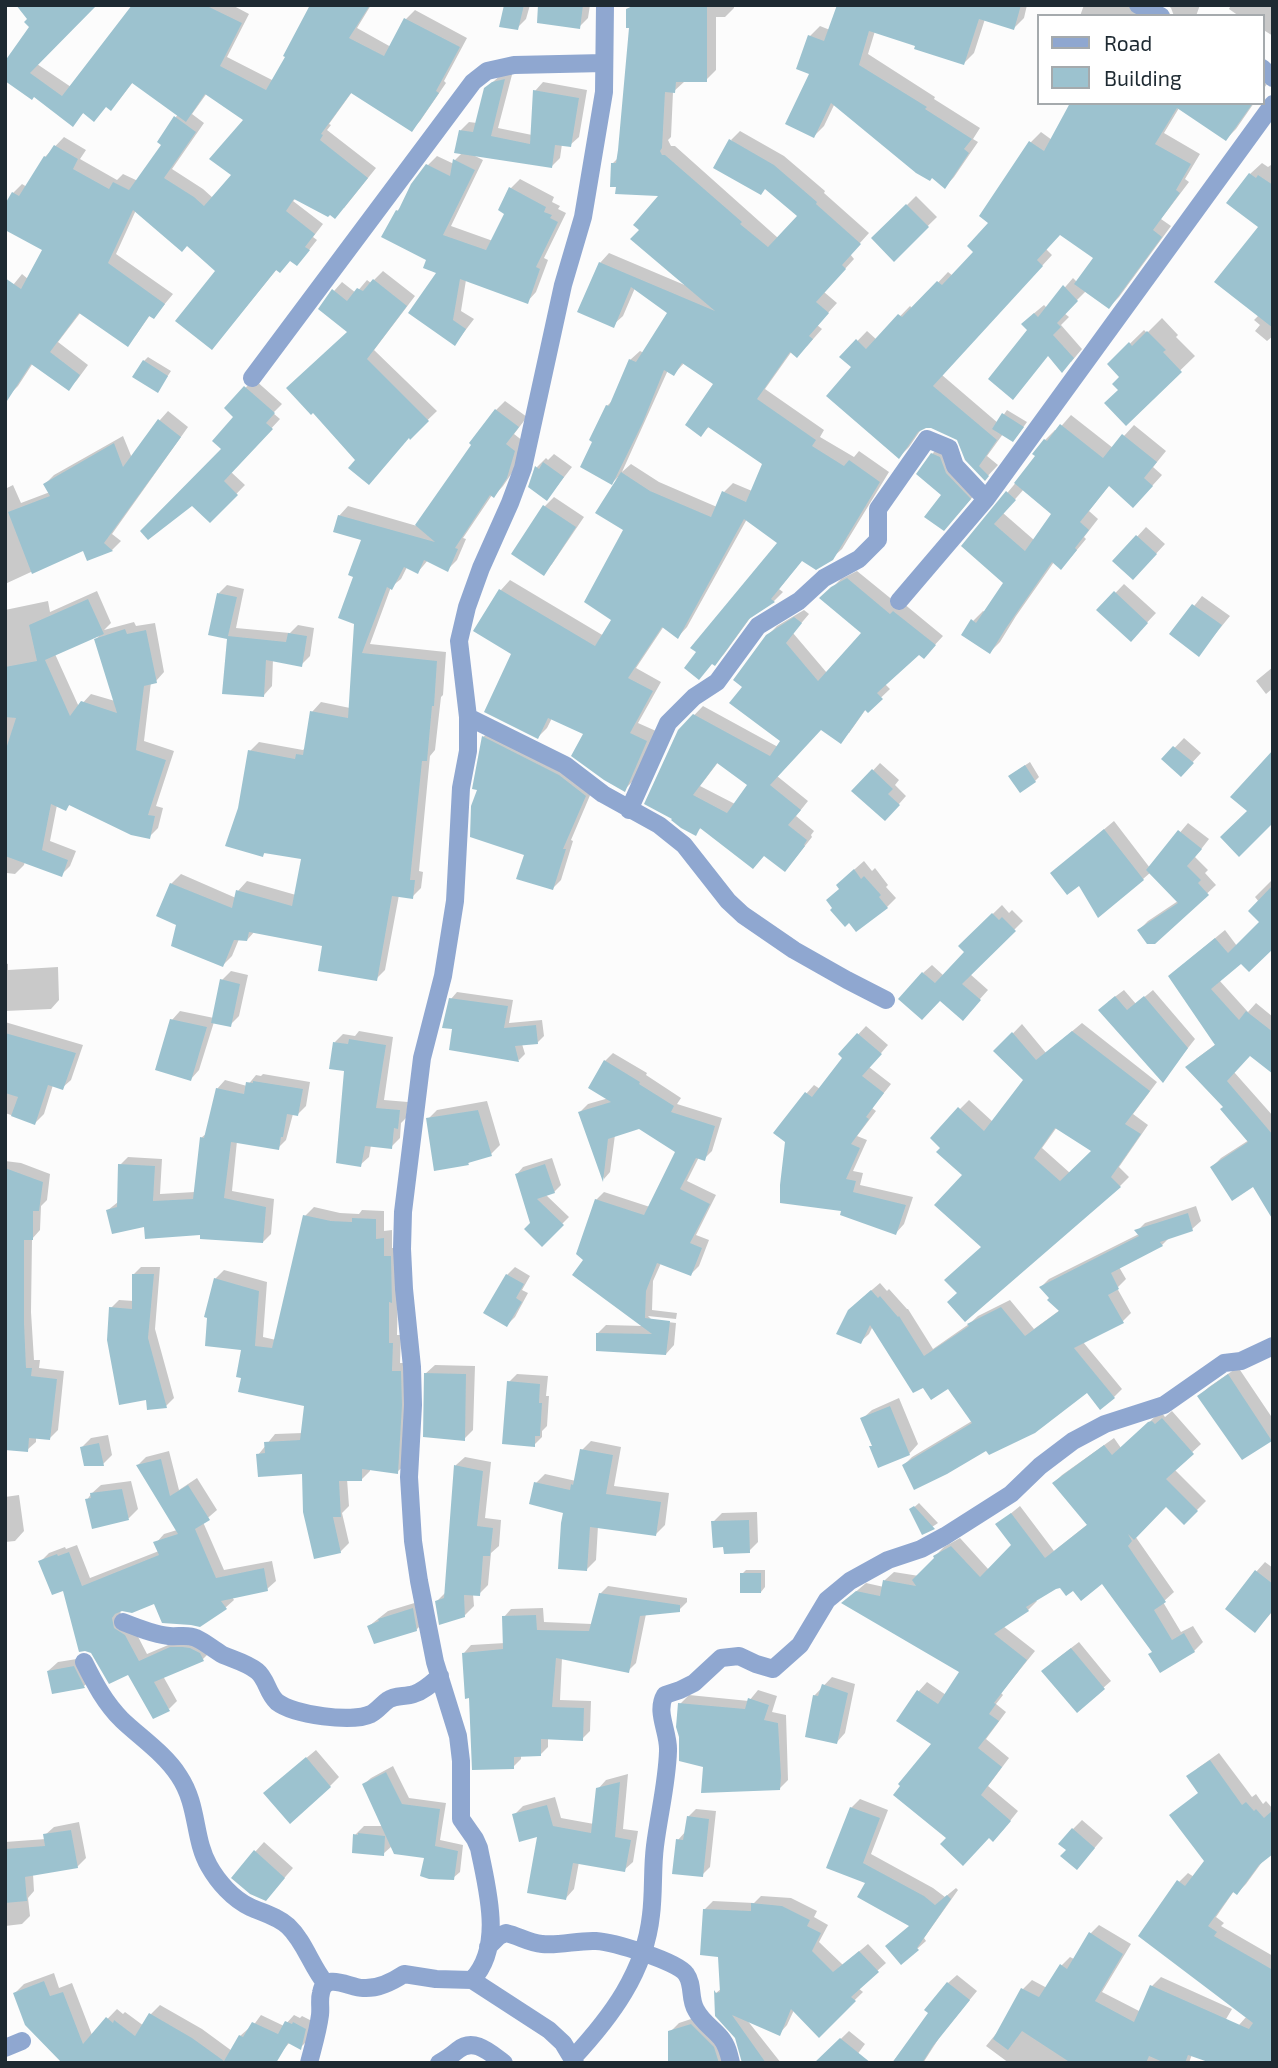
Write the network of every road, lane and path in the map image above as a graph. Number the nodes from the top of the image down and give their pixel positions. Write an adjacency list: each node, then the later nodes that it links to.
1 (605, 5): 4 (street)
2 (1138, 5): 3 (street)
3 (1157, 14)
4 (604, 62): 6 (street); 9 (street)
5 (1273, 104): 7 (street)
6 (252, 378)
7 (986, 499): 8 (street); 10 (street)
8 (899, 601)
9 (468, 718): 10 (street); 15 (street)
10 (629, 810): 11 (street)
11 (886, 1000)
12 (1273, 1346): 17 (street)
13 (123, 1622): 15 (street)
14 (84, 1662): 19 (street)
15 (440, 1676): 16 (street)
16 (488, 1947): 17 (street); 18 (street)
17 (643, 1954): 20 (street); 24 (street)
18 (472, 1980): 19 (street); 20 (street)
19 (326, 1984): 21 (street)
20 (574, 2060)
21 (309, 2063)
22 (439, 2063): 23 (street)
23 (504, 2063)
24 (731, 2063)

